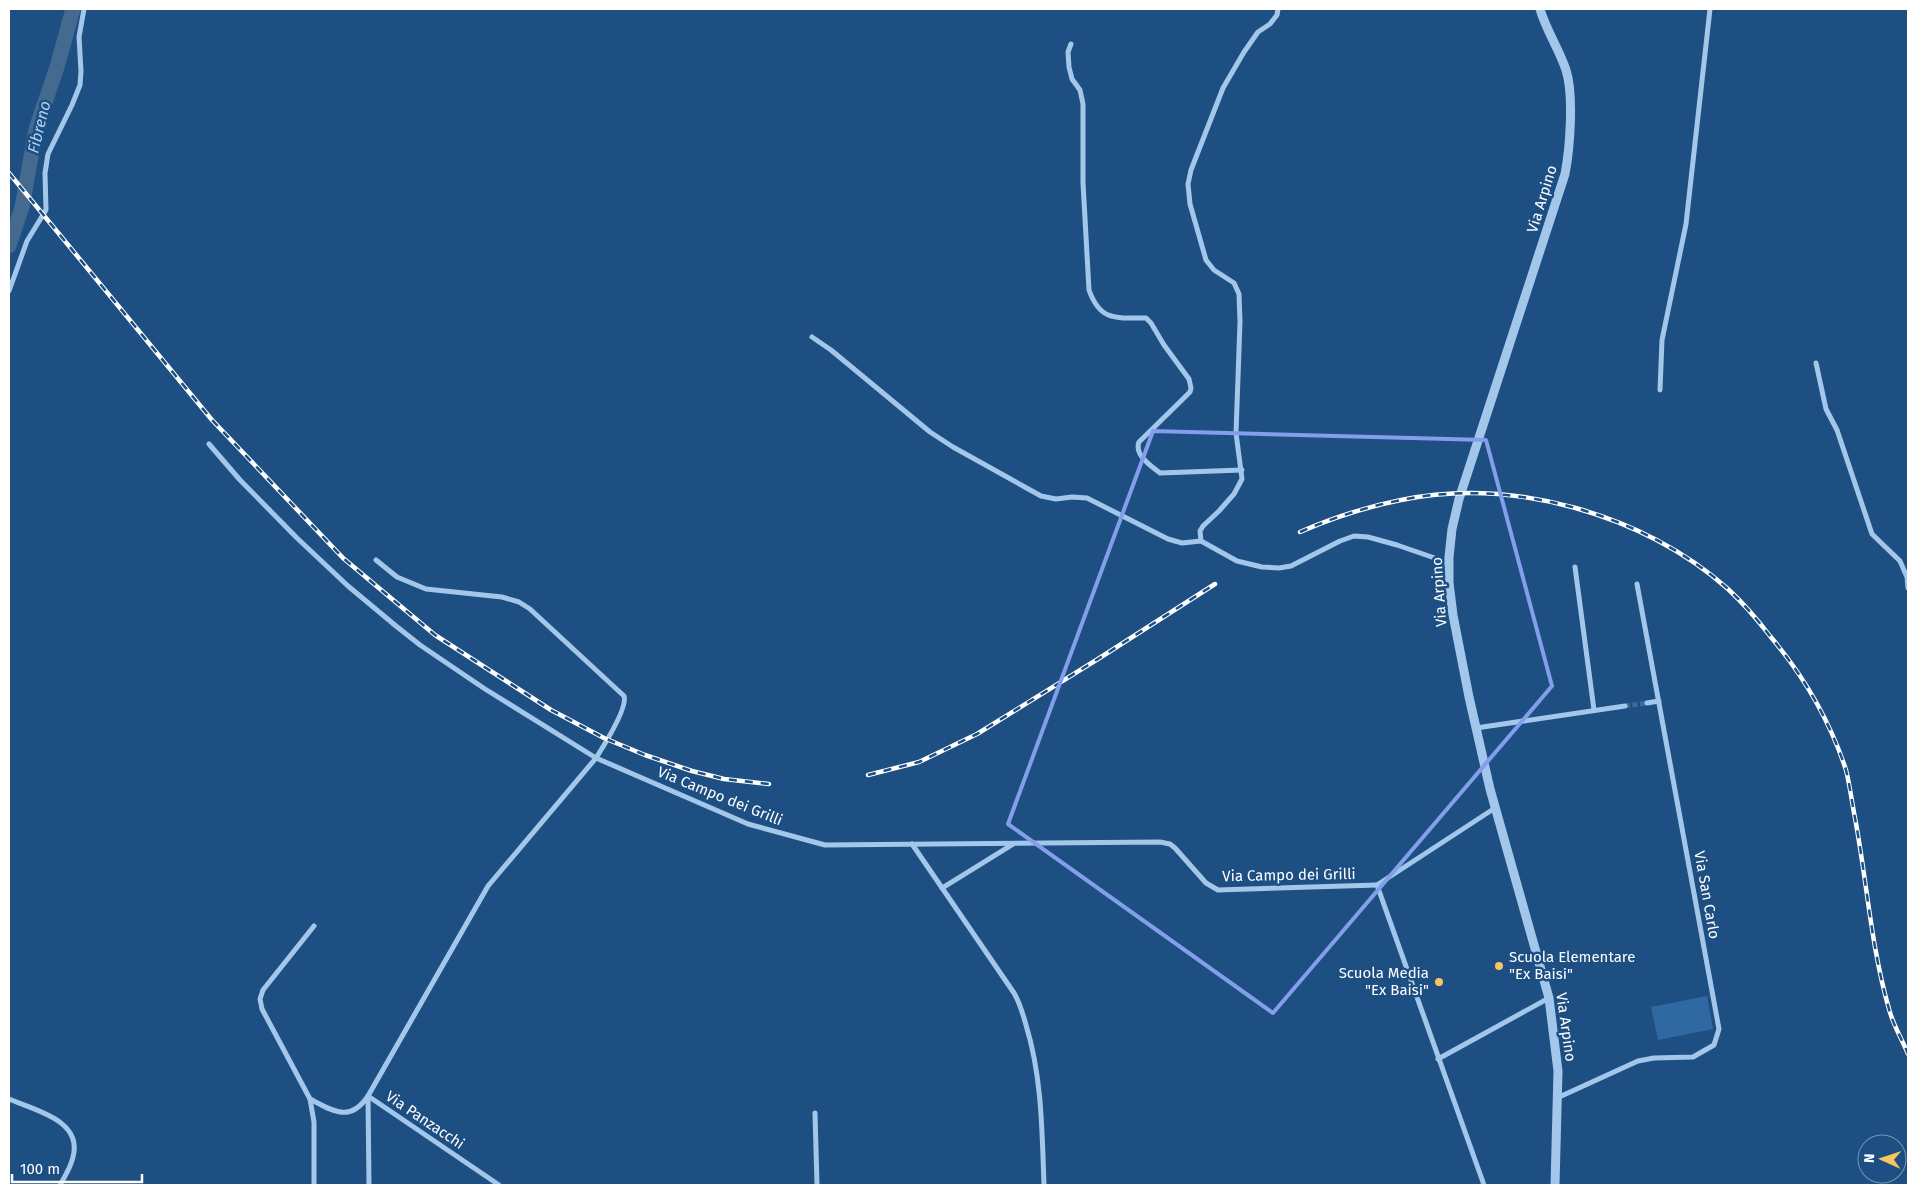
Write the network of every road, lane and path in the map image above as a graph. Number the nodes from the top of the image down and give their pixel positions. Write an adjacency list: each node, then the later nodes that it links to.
1 (84, 9): 6 (street)
2 (1278, 9): 11 (street)
3 (1540, 9): 14 (street, Via Arpino)
4 (1710, 9): 9 (street)
5 (1071, 44): 11 (street)
6 (9, 291)
7 (812, 337): 12 (street)
8 (1816, 363): 16 (street)
9 (1660, 390)
10 (209, 444): 24 (street, Via Campo dei Grilli)
11 (1242, 470): 12 (street)
12 (1201, 541): 14 (street)
13 (376, 560): 24 (street)
14 (1449, 563): 23 (street, Via Arpino)
15 (1575, 567): 22 (street)
16 (1908, 577): 18 (street)
17 (1637, 584): 19 (street, Via San Carlo)
18 (1908, 588)
19 (1658, 701): 20 (street); 34 (street, Via San Carlo)
20 (1647, 703)
21 (1625, 706): 22 (street)
22 (1594, 710): 23 (street)
23 (1476, 728): 25 (street, Via Arpino)
24 (596, 758): 27 (street, Via Campo dei Grilli); 33 (street)
25 (1495, 808): 28 (street, Via Campo dei Grilli); 31 (street, Via Arpino)
26 (1014, 843): 27 (street, Via Campo dei Grilli); 28 (street, Via Campo dei Grilli); 29 (street)
27 (912, 844): 29 (street)
28 (1377, 886): 32 (street, Via Campo dei Grilli)
29 (942, 888): 43 (street)
30 (314, 926): 36 (street)
31 (1549, 998): 32 (street); 34 (street, Via Arpino)
32 (1438, 1059): 44 (street, Via Campo dei Grilli)
33 (368, 1096): 36 (street, Via Panzacchi); 40 (street); 41 (street, Via Panzacchi)
34 (1557, 1098): 45 (street, Via Arpino)
35 (9, 1099): 38 (street)
36 (310, 1099): 39 (street)
37 (815, 1112): 42 (street)
38 (60, 1185)
39 (314, 1185)
40 (369, 1185)
41 (499, 1185)
42 (816, 1185)
43 (1044, 1185)
44 (1484, 1185)
45 (1555, 1185)

